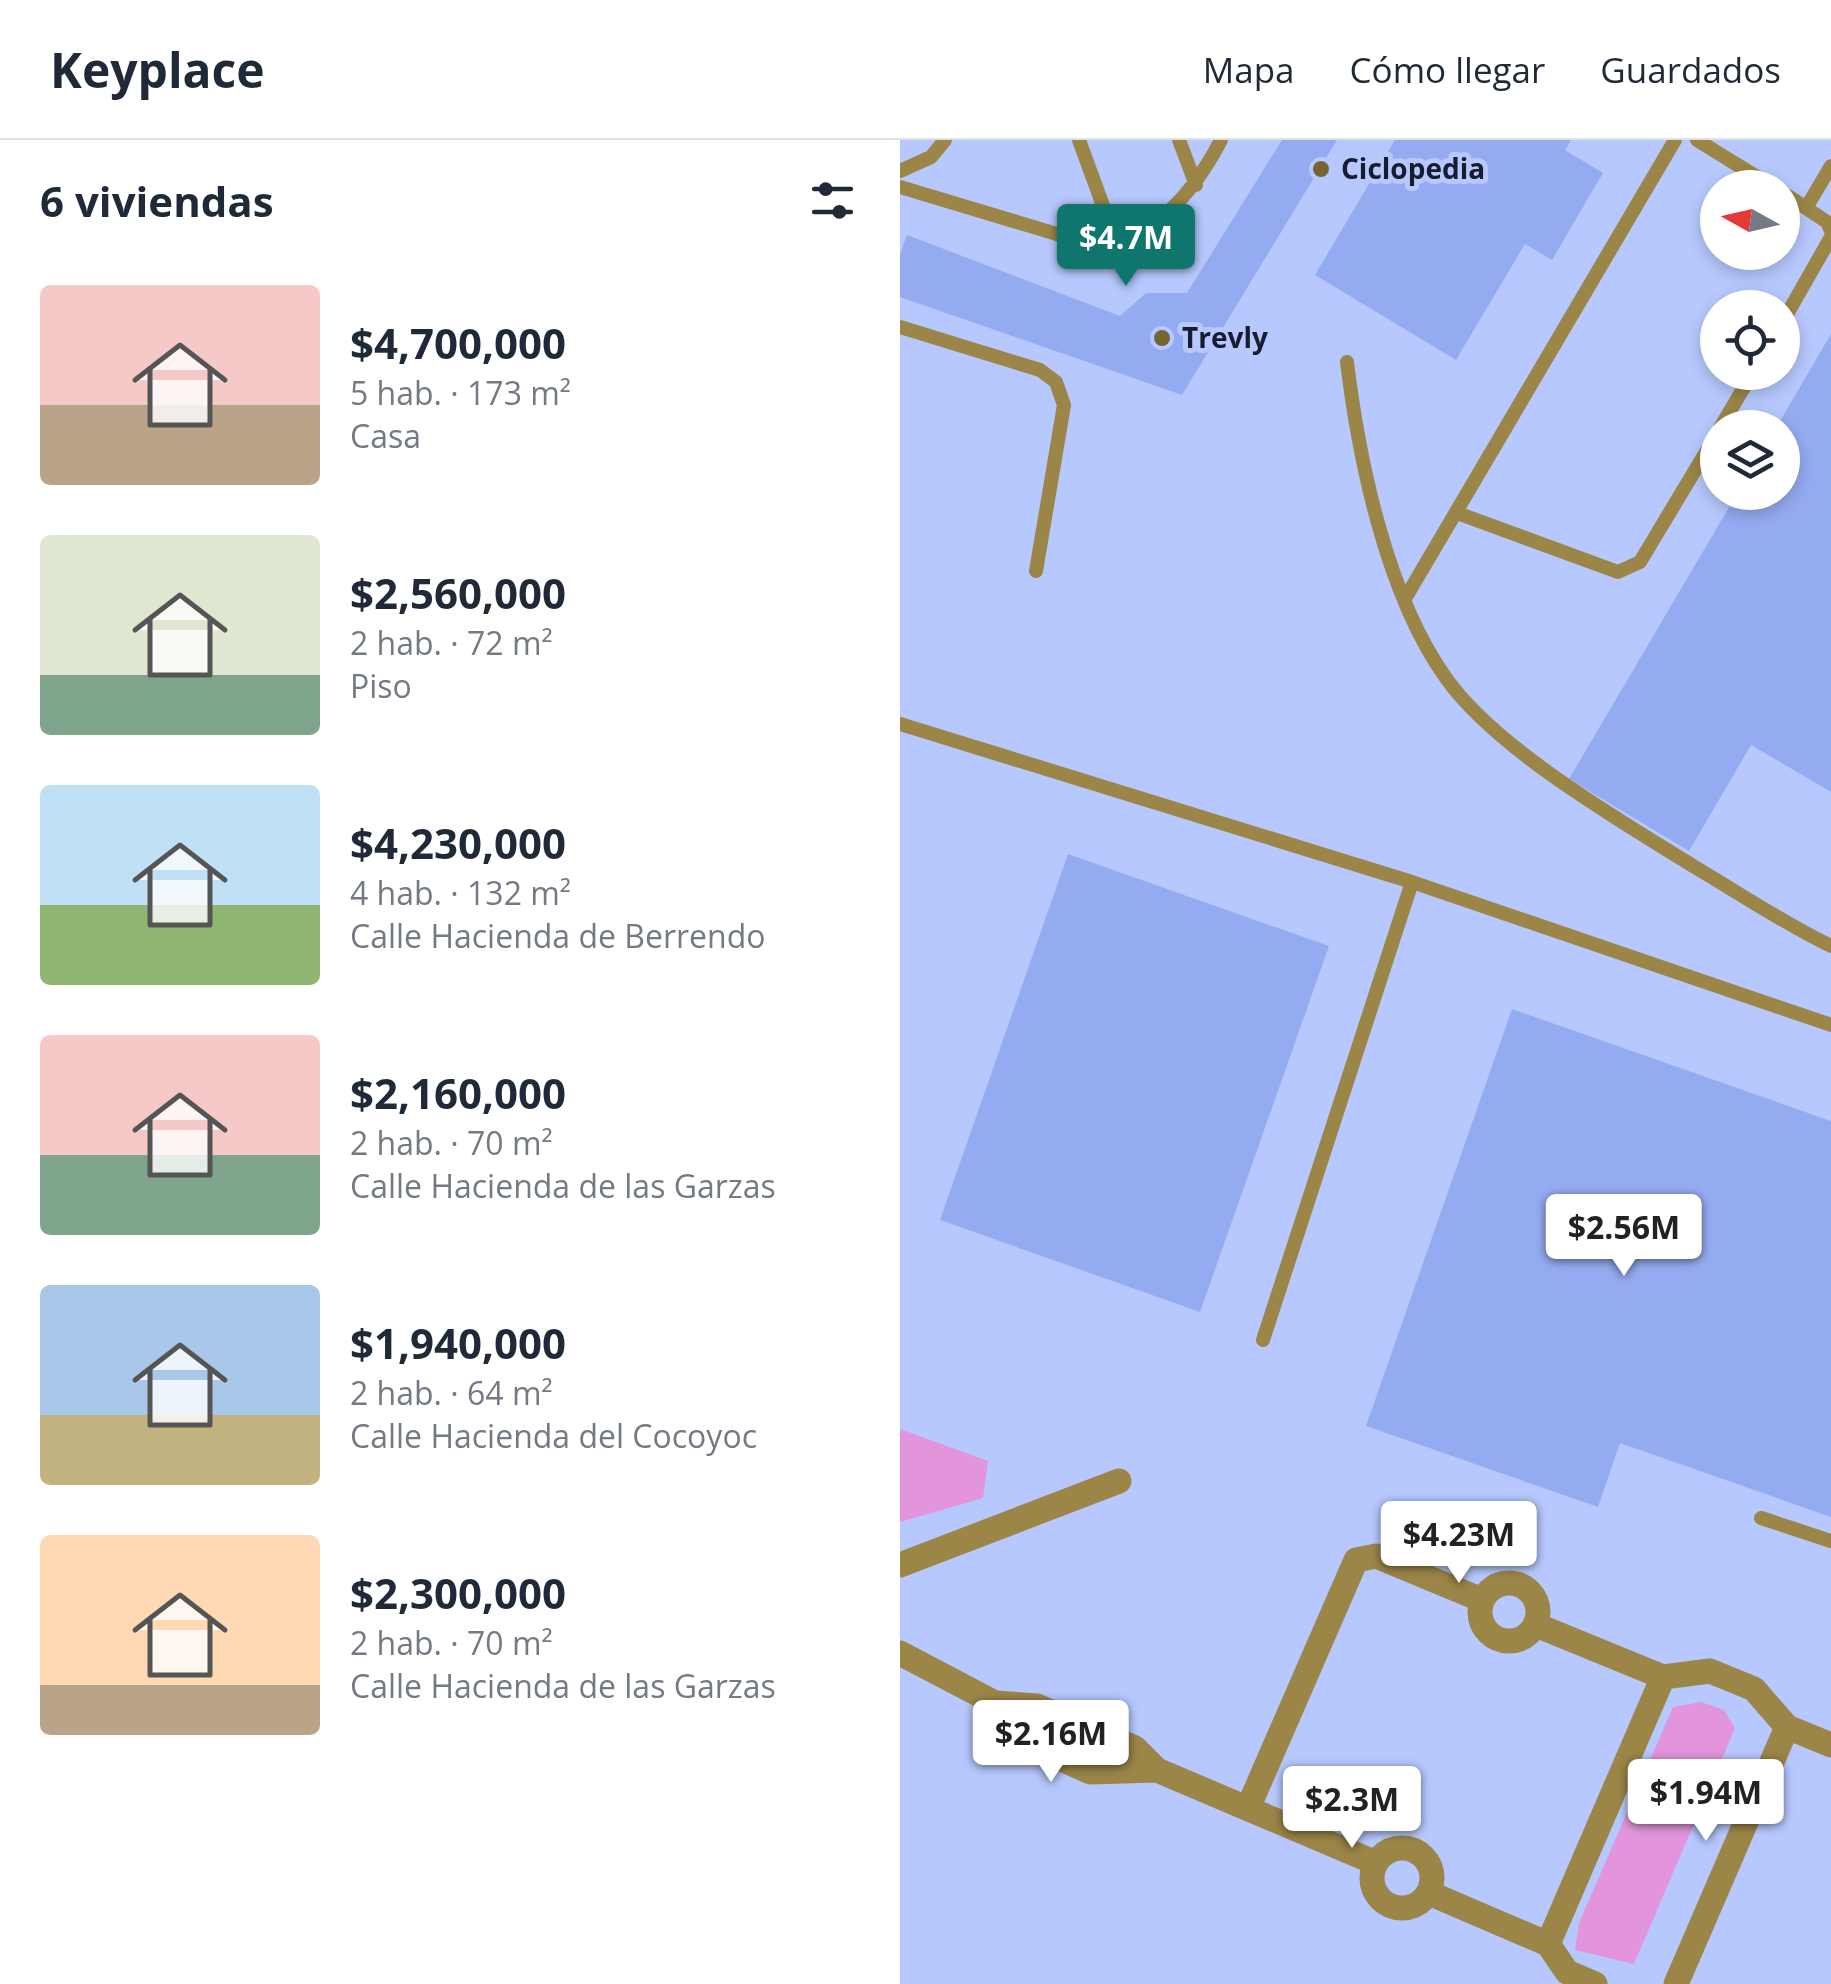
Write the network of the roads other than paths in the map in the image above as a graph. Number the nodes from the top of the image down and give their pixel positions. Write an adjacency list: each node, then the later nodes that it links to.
1 (945, 140): 9 (lane)
2 (1079, 140): 15 (lane)
3 (1179, 140): 10 (lane)
4 (1220, 140): 10 (lane)
5 (1674, 140): 20 (lane)
6 (1697, 140): 8 (lane)
7 (1831, 166): 13 (lane)
8 (1746, 170)
9 (900, 171)
10 (1196, 185): 15 (lane)
11 (900, 187): 15 (lane)
12 (1800, 204): 13 (lane)
13 (1806, 208): 14 (lane)
14 (1831, 234): 16 (lane)
15 (1117, 244)
16 (1800, 290)
17 (900, 327): 21 (lane)
18 (1347, 362): 22 (lane)
19 (1700, 462): 20 (lane)
20 (1457, 512): 22 (lane)
21 (1036, 570)
22 (1406, 597): 25 (lane)
23 (900, 724): 24 (lane)
24 (1412, 882): 26 (lane); 27 (lane)
25 (1831, 946)
26 (1831, 1025)
27 (1263, 1340)
28 (1119, 1481): 31 (street)
29 (1761, 1518): 30 (lane)
30 (1831, 1541)
31 (900, 1565)
32 (1482, 1600): 33 (street); 33 (street); 40 (street)
33 (1536, 1625): 35 (street)
34 (900, 1654): 36 (street)
35 (1663, 1677): 37 (street); 43 (street)
36 (994, 1704): 39 (street); 39 (street)
37 (1786, 1726): 38 (street); 45 (street)
38 (1831, 1744)
39 (1157, 1770): 40 (street)
40 (1248, 1808): 41 (street)
41 (1376, 1863): 42 (street); 42 (street)
42 (1429, 1892): 43 (street)
43 (1548, 1944): 44 (street)
44 (1595, 1984)
45 (1676, 1984)

